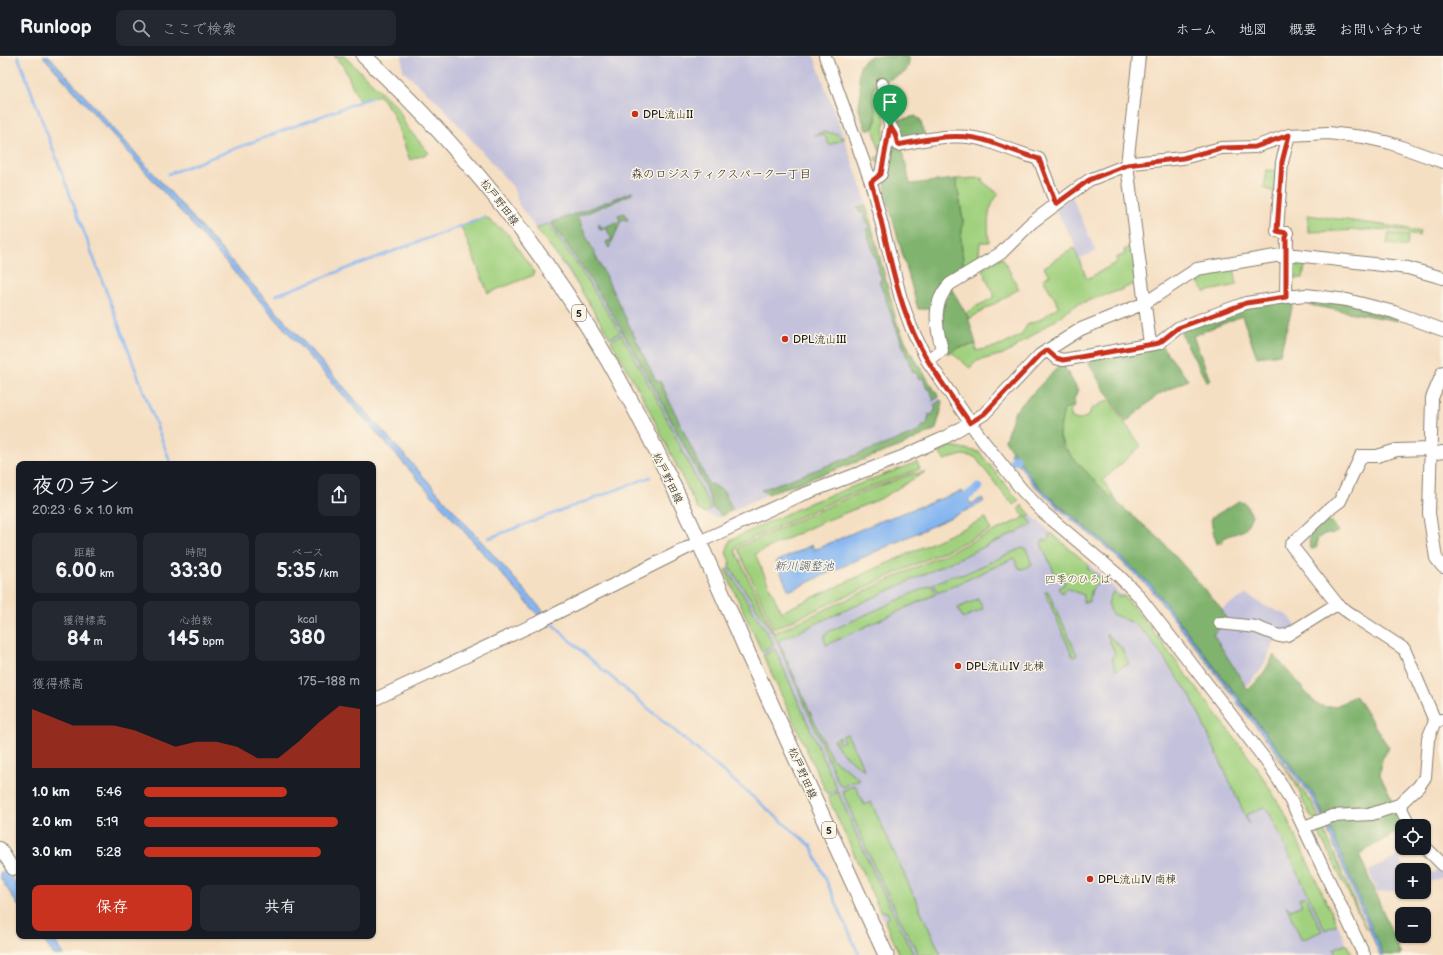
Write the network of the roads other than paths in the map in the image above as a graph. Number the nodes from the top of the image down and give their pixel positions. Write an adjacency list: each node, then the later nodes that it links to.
1 (825, 56): 9 (street)
2 (1138, 56): 8 (street)
3 (371, 58): 23 (main road, 松戸野田線 / 5)
4 (882, 84): 5 (street)
5 (890, 126): 9 (street); 10 (street)
6 (1289, 135): 7 (street); 8 (street); 11 (street)
7 (1443, 162)
8 (1127, 165): 10 (street); 14 (street)
9 (871, 182): 18 (street)
10 (1056, 204): 18 (street)
11 (1287, 254): 12 (street); 13 (street); 14 (street)
12 (1443, 278)
13 (1286, 297): 15 (street); 16 (street)
14 (1145, 303): 16 (street); 17 (street)
15 (1443, 330)
16 (1150, 344): 17 (street)
17 (1047, 350): 20 (street)
18 (927, 360): 20 (street)
19 (1443, 372): 21 (street)
20 (970, 423): 23 (street); 31 (street)
21 (1430, 451): 22 (street); 24 (street); 25 (street)
22 (1443, 452)
23 (698, 542): 27 (street); 36 (main road, 松戸野田線 / 5)
24 (1443, 567)
25 (1337, 604): 26 (street); 28 (street)
26 (1220, 623)
27 (376, 699)
28 (1439, 720): 29 (street)
29 (1399, 805): 30 (street); 31 (street)
30 (1406, 819)
31 (1304, 827): 37 (street)
32 (0, 848): 35 (street)
33 (1431, 853): 34 (street)
34 (1443, 865)
35 (16, 868)
36 (886, 955)
37 (1364, 955)

